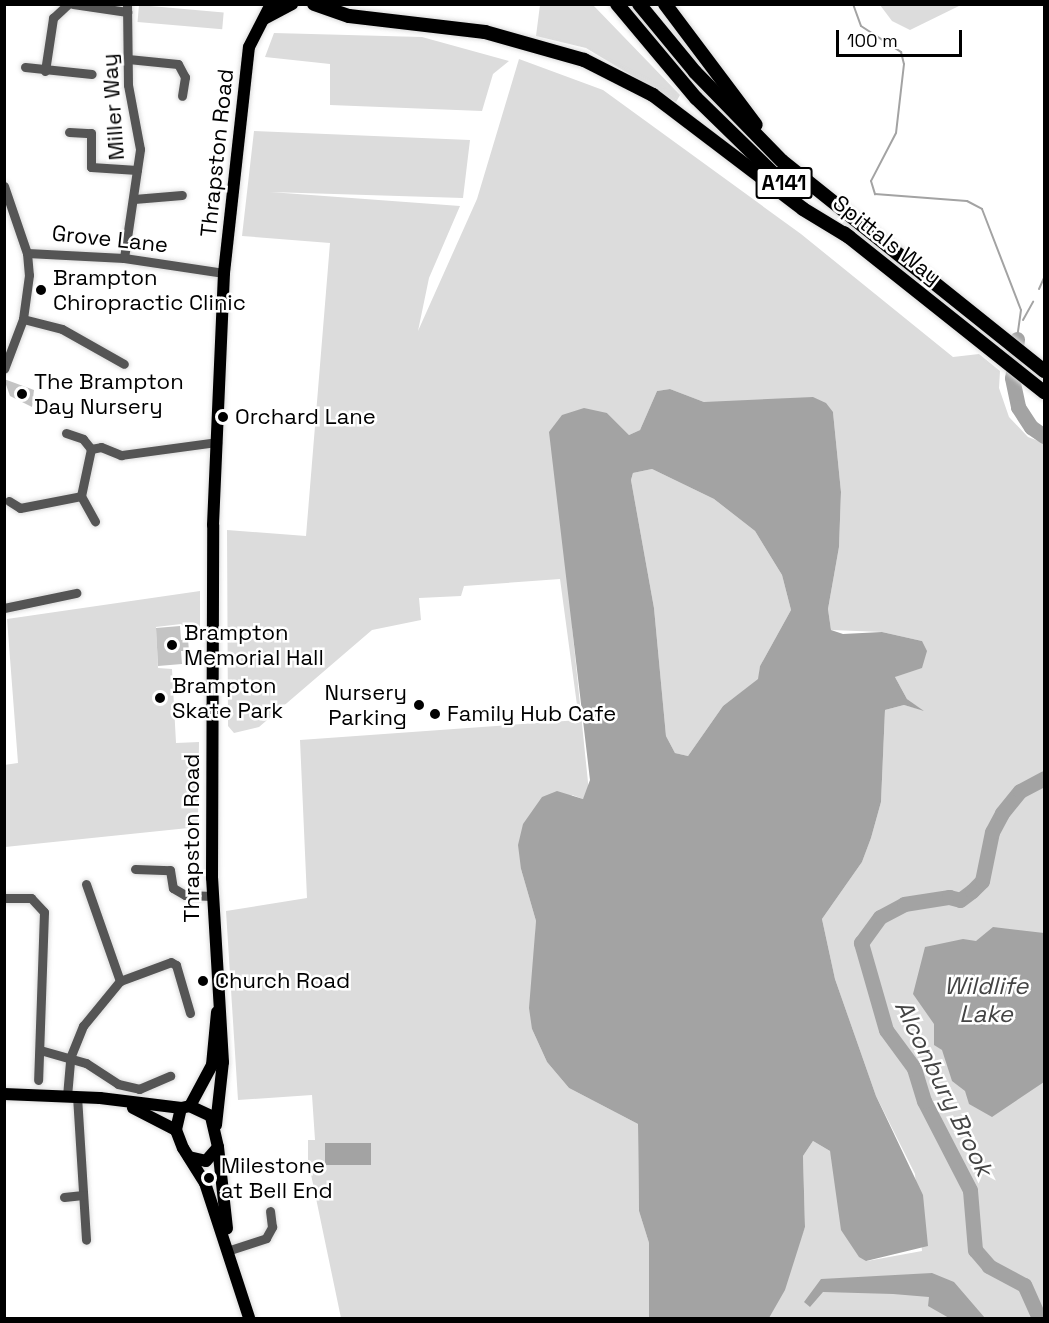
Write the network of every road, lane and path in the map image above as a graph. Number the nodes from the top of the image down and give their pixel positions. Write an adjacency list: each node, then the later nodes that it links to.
1 (68, 4): 13 (street)
2 (73, 4): 9 (street)
3 (271, 4): 10 (main road, Thrapston Road)
4 (292, 4): 10 (main road)
5 (314, 4): 22 (highway)
6 (617, 4): 22 (highway, Spittals Way / A141)
7 (639, 4): 21 (highway, Spittals Way / A141)
8 (665, 4): 21 (highway)
9 (127, 8): 11 (street, Miller Way)
10 (261, 21): 25 (main road, Thrapston Road)
11 (128, 59): 15 (street); 17 (street, Miller Way)
12 (25, 67): 13 (street)
13 (45, 71): 14 (street)
14 (92, 74)
15 (182, 96)
16 (69, 132): 17 (street, Miller Way)
17 (137, 170): 20 (street, Miller Way)
18 (4, 186): 23 (street)
19 (182, 195): 20 (street)
20 (134, 199): 24 (street, Miller Way)
21 (827, 200): 29 (highway, Spittals Way / A141)
22 (849, 237): 30 (highway, Spittals Way / A141)
23 (27, 253): 24 (street, Grove Lane); 26 (street)
24 (124, 258): 25 (street, Grove Lane)
25 (224, 273): 32 (main road, Thrapston Road)
26 (23, 319): 27 (street); 28 (street)
27 (124, 364)
28 (4, 369)
29 (1043, 370)
30 (1040, 388)
31 (66, 433): 33 (street)
32 (217, 442): 33 (street); 41 (main road, Thrapston Road)
33 (91, 449): 34 (street)
34 (81, 496): 35 (street); 36 (street)
35 (9, 501)
36 (95, 522)
37 (76, 593): 38 (street)
38 (4, 608)
39 (135, 869): 41 (street)
40 (86, 884): 43 (street)
41 (213, 896): 44 (main road, Thrapston Road)
42 (4, 898): 46 (street)
43 (120, 981): 45 (street); 47 (street)
44 (217, 1011): 53 (main road, Thrapston Road); 54 (main road, Thrapston Road)
45 (190, 1013)
46 (40, 1050): 47 (street); 49 (street)
47 (70, 1058): 48 (street); 51 (street)
48 (170, 1076)
49 (38, 1080)
50 (4, 1095): 51 (main road)
51 (72, 1096): 52 (main road); 58 (street)
52 (122, 1102): 53 (main road); 55 (main road)
53 (186, 1107): 54 (main road); 55 (main road, Thrapston Road)
54 (216, 1125): 56 (main road, Thrapston Road)
55 (176, 1130): 57 (main road)
56 (218, 1147): 57 (main road); 62 (main road, Thrapston Road)
57 (189, 1156): 62 (main road)
58 (83, 1195): 59 (street); 61 (street)
59 (64, 1197)
60 (270, 1211): 62 (street)
61 (86, 1240)
62 (229, 1248): 63 (main road)
63 (249, 1318)

